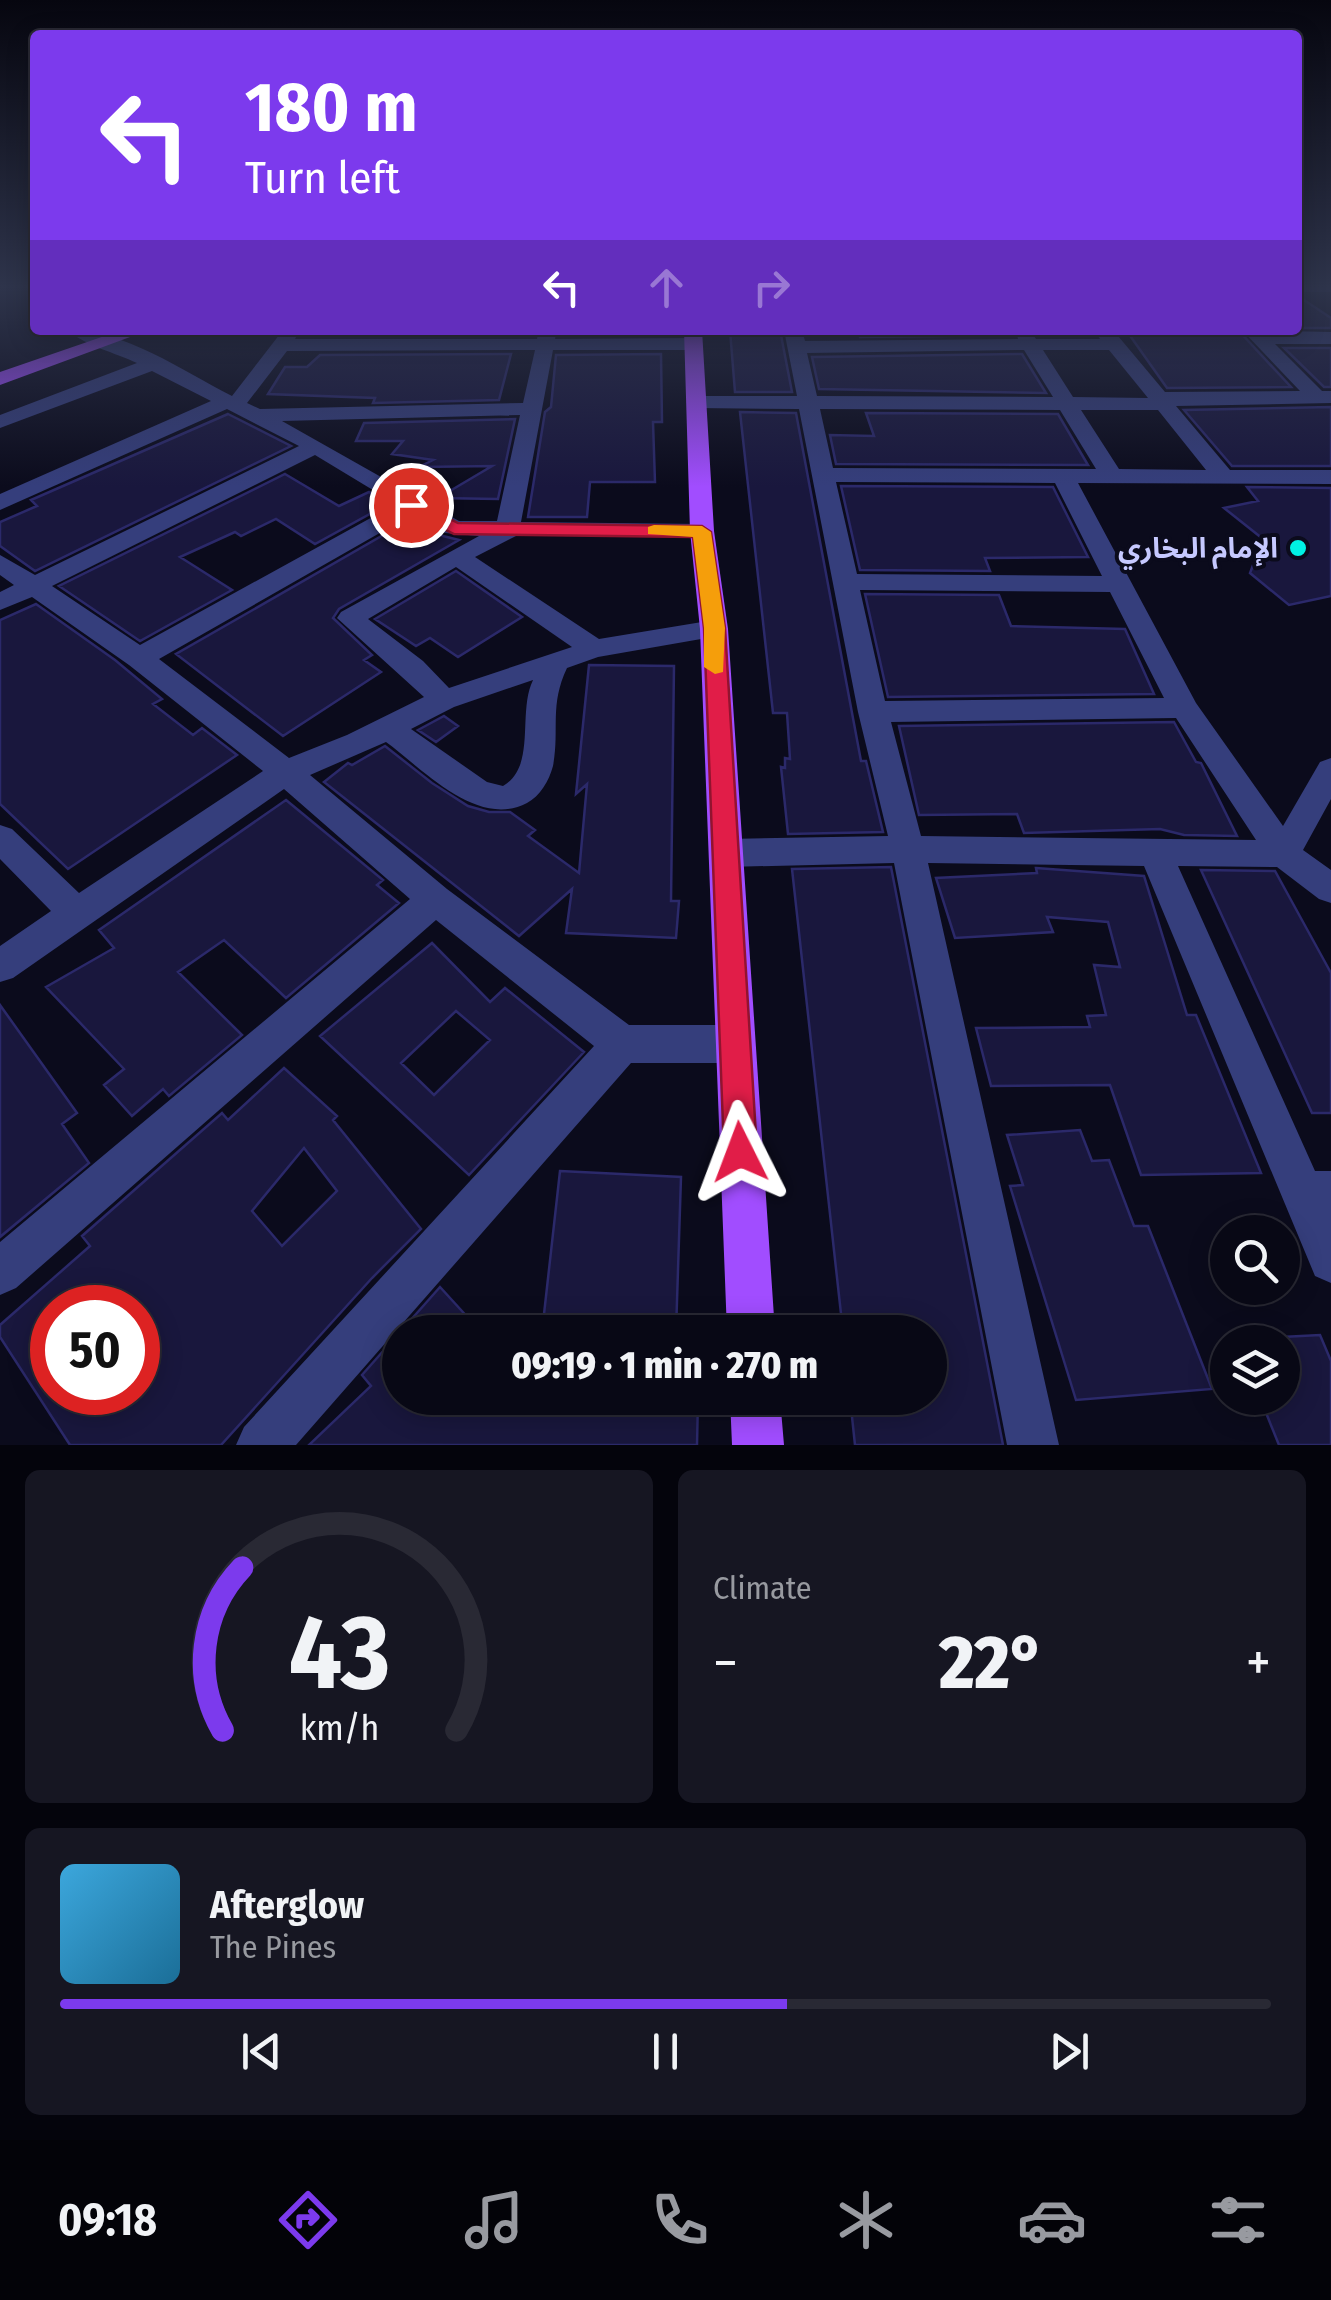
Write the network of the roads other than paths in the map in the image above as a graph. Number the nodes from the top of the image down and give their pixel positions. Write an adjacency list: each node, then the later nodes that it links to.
1 (53, 352): 11 (main road)
2 (138, 352): 10 (street)
3 (274, 352): 15 (street)
4 (543, 352): 18 (street)
5 (694, 352): 16 (main road)
6 (797, 352): 17 (street)
7 (1035, 352): 13 (street)
8 (1123, 352): 14 (street)
9 (1275, 352): 12 (street)
10 (154, 363): 15 (street); 20 (street)
11 (0, 379)
12 (1324, 397): 14 (street)
13 (1064, 401): 14 (street); 17 (street); 25 (street)
14 (1165, 401): 26 (street)
15 (232, 402): 19 (street); 27 (street)
16 (696, 402): 17 (street); 30 (main road)
17 (806, 402): 22 (street)
18 (534, 408): 19 (street); 29 (street)
19 (258, 415): 21 (street)
20 (0, 422)
21 (316, 446): 28 (street); 35 (street)
22 (825, 475): 23 (street); 33 (street)
23 (1063, 476): 25 (street); 34 (street)
24 (1331, 477): 26 (street)
25 (1113, 478): 26 (street)
26 (1224, 478)
27 (0, 503)
28 (411, 505): 29 (street); 39 (street)
29 (507, 531): 30 (street); 31 (street)
30 (702, 532): 37 (main road)
31 (457, 556): 38 (street); 41 (street)
32 (0, 563): 35 (street)
33 (849, 582): 34 (street); 43 (street)
34 (1120, 584): 42 (street)
35 (32, 586): 36 (street); 39 (street)
36 (0, 602)
37 (714, 628): 38 (street); 50 (main road)
38 (594, 649): 40 (street)
39 (139, 658): 46 (street)
40 (556, 662): 41 (street); 44 (street)
41 (444, 700): 44 (street)
42 (1184, 708): 43 (street); 51 (street)
43 (874, 712): 48 (street)
44 (388, 728): 46 (street)
45 (1331, 770): 51 (street)
46 (285, 772): 53 (street); 54 (street)
47 (0, 838): 54 (street)
48 (908, 849): 49 (street); 50 (street); 65 (street)
49 (1156, 852): 51 (street); 58 (street)
50 (727, 853): 57 (main road)
51 (1284, 854): 52 (street)
52 (1331, 889)
53 (435, 899): 56 (street); 60 (street)
54 (76, 914): 55 (street)
55 (0, 966)
56 (622, 1044): 57 (street); 63 (street)
57 (734, 1044): 61 (main road)
58 (1316, 1194): 59 (street)
59 (1331, 1260)
60 (0, 1272)
61 (750, 1315)
62 (756, 1415): 64 (main road)
63 (262, 1445)
64 (758, 1445)
65 (1033, 1445)

